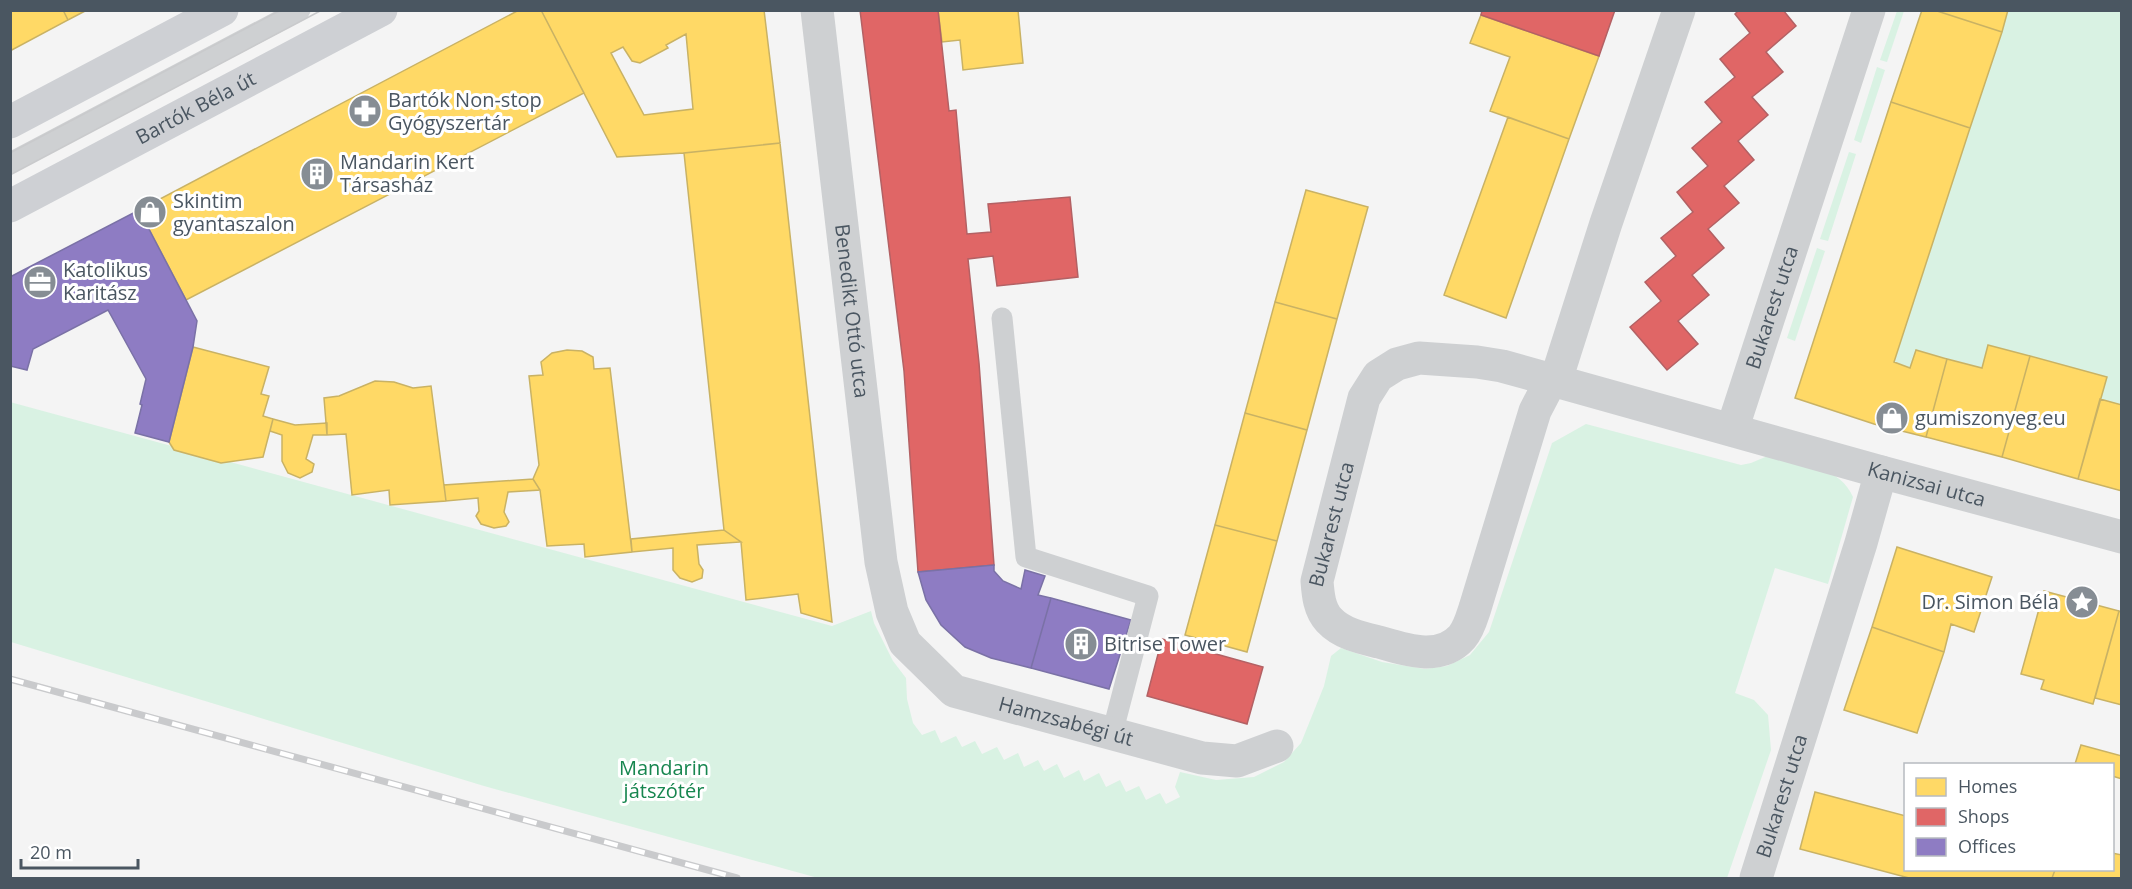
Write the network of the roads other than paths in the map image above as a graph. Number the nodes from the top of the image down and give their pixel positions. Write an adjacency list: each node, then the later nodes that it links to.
1 (222, 10): 7 (main road)
2 (300, 10): 8 (lane, Bartók Béla út)
3 (381, 10): 9 (main road, Bartók Béla út)
4 (817, 10): 15 (street, Benedikt Ottó utca)
5 (1679, 10): 11 (street, Bukarest utca)
6 (1869, 10): 12 (street, Bukarest utca)
7 (10, 122)
8 (10, 163)
9 (10, 206)
10 (1002, 318): 16 (lane)
11 (1556, 380): 11 (street, Bukarest utca); 12 (street, Bukarest utca)
12 (1732, 430): 13 (street, Kanizsai utca)
13 (1881, 472): 14 (street, Kanizsai utca); 18 (street, Bukarest utca)
14 (2121, 537)
15 (892, 612): 16 (street, Hamzsabégi út)
16 (1112, 734): 17 (street, Hamzsabégi út)
17 (1277, 746)
18 (1756, 879)

